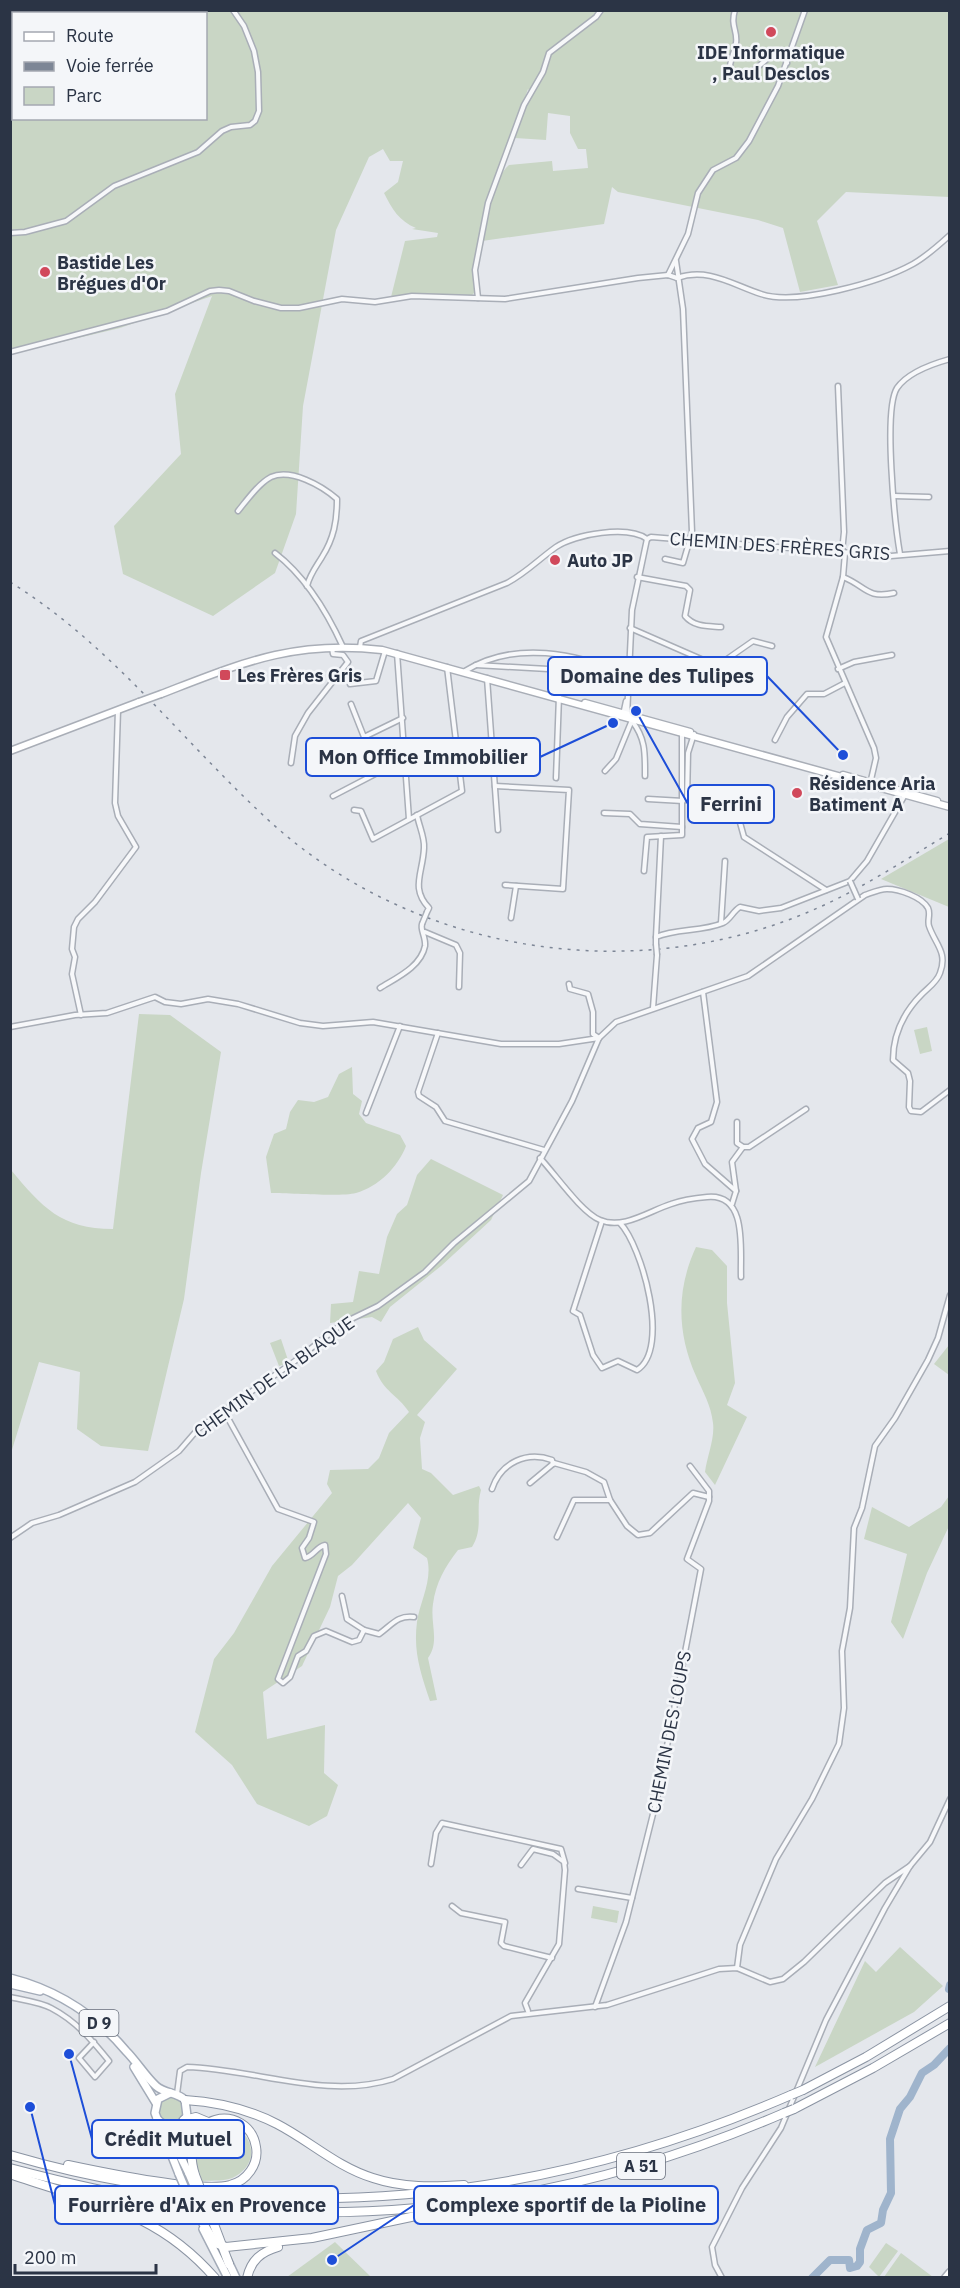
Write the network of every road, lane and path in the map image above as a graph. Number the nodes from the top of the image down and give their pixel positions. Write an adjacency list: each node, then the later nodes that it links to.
1 (232, 10): 6 (street)
2 (601, 10): 11 (street)
3 (735, 10): 5 (street)
4 (805, 10): 5 (street)
5 (787, 64): 8 (street)
6 (10, 233)
7 (950, 235): 10 (street)
8 (675, 261): 9 (street); 10 (street)
9 (668, 275): 10 (street); 11 (street)
10 (677, 278): 19 (street)
11 (478, 298): 12 (street)
12 (10, 352)
13 (950, 359): 15 (street)
14 (838, 386): 21 (street)
15 (894, 496): 16 (street); 23 (street)
16 (929, 497)
17 (238, 511): 27 (street)
18 (647, 539): 19 (street, CHEMIN DES FRÈRES GRIS); 25 (street); 34 (street, CHEMIN DES FRÈRES GRIS)
19 (688, 540): 21 (street, CHEMIN DES FRÈRES GRIS); 24 (street)
20 (950, 551): 23 (street, CHEMIN DES FRÈRES GRIS)
21 (844, 552): 23 (street, CHEMIN DES FRÈRES GRIS); 26 (street)
22 (275, 553): 27 (street)
23 (900, 554)
24 (665, 560)
25 (637, 577): 29 (street); 30 (street)
26 (843, 577): 28 (street); 40 (street)
27 (307, 586): 33 (street)
28 (894, 593)
29 (721, 627)
30 (630, 628): 31 (street); 43 (street)
31 (772, 646)
32 (332, 647): 33 (main road); 49 (main road, bridge); 58 (street)
33 (343, 647): 34 (main road)
34 (360, 647): 35 (main road)
35 (385, 650): 36 (main road); 45 (street)
36 (397, 653): 39 (main road); 51 (street)
37 (892, 655): 40 (street)
38 (476, 665): 41 (street); 42 (street); 43 (street)
39 (447, 666): 42 (main road); 74 (street)
40 (838, 669): 46 (street)
41 (566, 670)
42 (465, 671): 44 (main road)
43 (627, 675): 50 (street)
44 (487, 678): 47 (main road); 64 (street)
45 (350, 684)
46 (845, 684): 55 (street); 63 (street)
47 (559, 698): 50 (main road); 62 (street)
48 (351, 704): 54 (street)
49 (118, 710): 56 (main road); 95 (street)
50 (628, 716): 52 (main road); 59 (street); 61 (street)
51 (403, 718): 54 (street); 57 (street)
52 (682, 732): 53 (main road); 69 (street)
53 (693, 735): 63 (main road); 68 (street)
54 (364, 737): 60 (street)
55 (775, 740)
56 (10, 751)
57 (406, 758): 60 (street); 75 (street)
58 (291, 763)
59 (605, 771)
60 (372, 776): 66 (street)
61 (645, 776)
62 (556, 778)
63 (870, 785): 65 (main road)
64 (495, 786): 77 (street); 83 (street)
65 (906, 794): 71 (main road); 81 (street)
66 (333, 796)
67 (648, 799): 69 (street)
68 (718, 799)
69 (683, 801): 76 (street)
70 (734, 801): 84 (street)
71 (950, 806)
72 (354, 810): 75 (street)
73 (604, 813): 76 (street)
74 (417, 815): 75 (street); 88 (street, bridge)
75 (409, 819)
76 (682, 827): 78 (street)
77 (498, 830)
78 (660, 836): 80 (street); 89 (street)
79 (725, 861): 87 (street)
80 (644, 871)
81 (850, 881): 84 (street); 85 (street, bridge)
82 (505, 885): 83 (street)
83 (516, 886): 86 (street)
84 (826, 890): 87 (street)
85 (858, 899): 93 (street, CHEMIN DE LA BLAQUE); 100 (street, CHEMIN DE LA BLAQUE)
86 (511, 918)
87 (722, 923): 89 (street)
88 (425, 932): 91 (street); 92 (street)
89 (656, 937): 94 (street, bridge)
90 (569, 984): 99 (street)
91 (459, 987)
92 (380, 988)
93 (703, 992): 94 (street, CHEMIN DE LA BLAQUE); 107 (street)
94 (653, 1008): 99 (street, CHEMIN DE LA BLAQUE)
95 (81, 1015): 96 (street); 97 (street)
96 (400, 1026): 98 (street); 102 (street)
97 (10, 1027)
98 (438, 1033): 99 (street); 105 (street)
99 (600, 1038): 105 (street, CHEMIN DE LA BLAQUE)
100 (950, 1090)
101 (806, 1109): 104 (street)
102 (366, 1113)
103 (737, 1122): 104 (street)
104 (743, 1147): 107 (street)
105 (544, 1150): 106 (street, CHEMIN DE LA BLAQUE)
106 (540, 1158): 109 (street); 113 (street, CHEMIN DE LA BLAQUE)
107 (735, 1191): 108 (street)
108 (732, 1204): 110 (street); 111 (street)
109 (602, 1221): 110 (street); 110 (street)
110 (620, 1223)
111 (741, 1277)
112 (950, 1294): 136 (street)
113 (224, 1410): 121 (street, CHEMIN DE LA BLAQUE); 124 (street)
114 (554, 1464): 116 (street); 117 (street); 119 (street)
115 (690, 1466): 118 (street)
116 (531, 1483)
117 (492, 1489)
118 (709, 1497): 119 (street); 133 (street, CHEMIN DES LOUPS)
119 (610, 1500): 120 (street)
120 (557, 1537)
121 (10, 1538)
122 (342, 1596): 124 (street)
123 (414, 1617): 124 (street)
124 (364, 1630)
125 (950, 1799): 128 (street)
126 (431, 1864): 129 (street)
127 (521, 1865): 129 (street)
128 (910, 1866): 130 (street); 131 (street)
129 (565, 1867): 135 (street)
130 (897, 1874): 131 (street); 136 (street)
131 (903, 1878): 167 (street)
132 (578, 1889): 133 (street)
133 (632, 1898): 141 (street, CHEMIN DES LOUPS)
134 (452, 1906): 135 (street)
135 (552, 1958): 142 (street)
136 (737, 1968): 141 (street)
137 (10, 1978): 145 (main road, D 9)
138 (10, 1984): 147 (main road, D 9)
139 (10, 1997): 144 (street)
140 (950, 2006): 155 (highway, A 51, bridge)
141 (594, 2007): 142 (street)
142 (529, 2012): 145 (street)
143 (948, 2024): 156 (highway, A 51, bridge)
144 (94, 2042): 144 (street)
145 (174, 2094): 146 (main road); 147 (main road)
146 (185, 2100): 150 (main road); 155 (highway)
147 (156, 2103): 148 (main road)
148 (157, 2119): 150 (main road); 157 (main road, bridge)
149 (208, 2122): 150 (highway); 151 (highway); 154 (highway)
150 (182, 2123): 154 (main road)
151 (10, 2154): 155 (highway, A 51)
152 (10, 2168): 156 (highway, A 51)
153 (10, 2174): 163 (highway)
154 (192, 2174): 158 (highway, bridge)
155 (513, 2182)
156 (492, 2201): 159 (highway)
157 (194, 2207): 158 (highway)
158 (205, 2219): 160 (highway); 164 (main road)
159 (312, 2238): 160 (highway); 166 (highway)
160 (221, 2246): 161 (highway)
161 (229, 2264): 165 (main road)
162 (950, 2272): 168 (main road)
163 (215, 2277)
164 (228, 2277)
165 (236, 2277)
166 (248, 2277)
167 (722, 2277)
168 (945, 2277)

